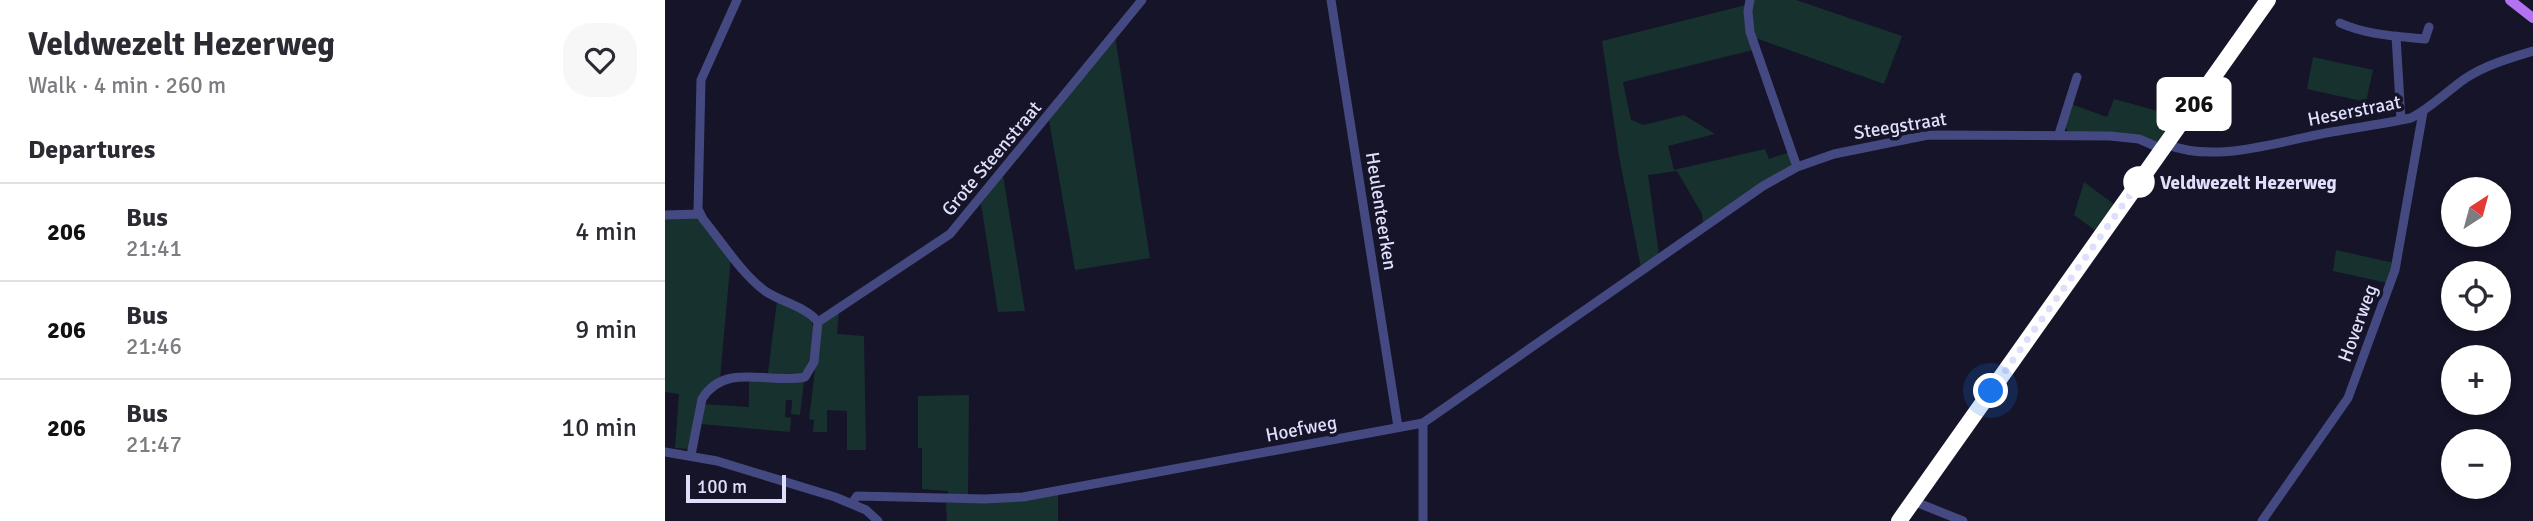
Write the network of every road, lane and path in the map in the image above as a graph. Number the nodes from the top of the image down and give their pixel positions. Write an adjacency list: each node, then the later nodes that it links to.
1 (737, 0): 18 (street)
2 (1142, 0): 21 (street, Grote Steenstraat)
3 (1331, 0): 23 (street, Heulenteerken)
4 (1750, 0): 17 (street)
5 (2268, 0): 16 (main road)
6 (2510, 0): 7 (main road)
7 (2533, 18)
8 (2340, 23): 10 (street)
9 (2429, 27): 10 (street)
10 (2396, 36): 14 (street)
11 (2533, 51): 13 (street, Heserstraat)
12 (2077, 77): 15 (street)
13 (2423, 112): 14 (street, Heserstraat); 32 (street, Hoverweg)
14 (2401, 120): 16 (street, Heserstraat)
15 (2059, 134): 16 (street, Steegstraat); 17 (street, Steegstraat)
16 (2164, 146): 26 (main road)
17 (1797, 167): 20 (street, Steegstraat)
18 (699, 214): 19 (street); 21 (street)
19 (665, 215)
20 (1703, 227): 22 (street, Hoefweg)
21 (818, 322): 25 (street)
22 (1423, 423): 23 (street, Hoefweg); 29 (street)
23 (1398, 427): 27 (street, Hoefweg)
24 (665, 452): 25 (street)
25 (691, 456): 27 (street)
26 (1913, 501): 30 (main road); 31 (street)
27 (852, 503): 28 (street)
28 (878, 521)
29 (1423, 521)
30 (1899, 521)
31 (1963, 521)
32 (2262, 521)

